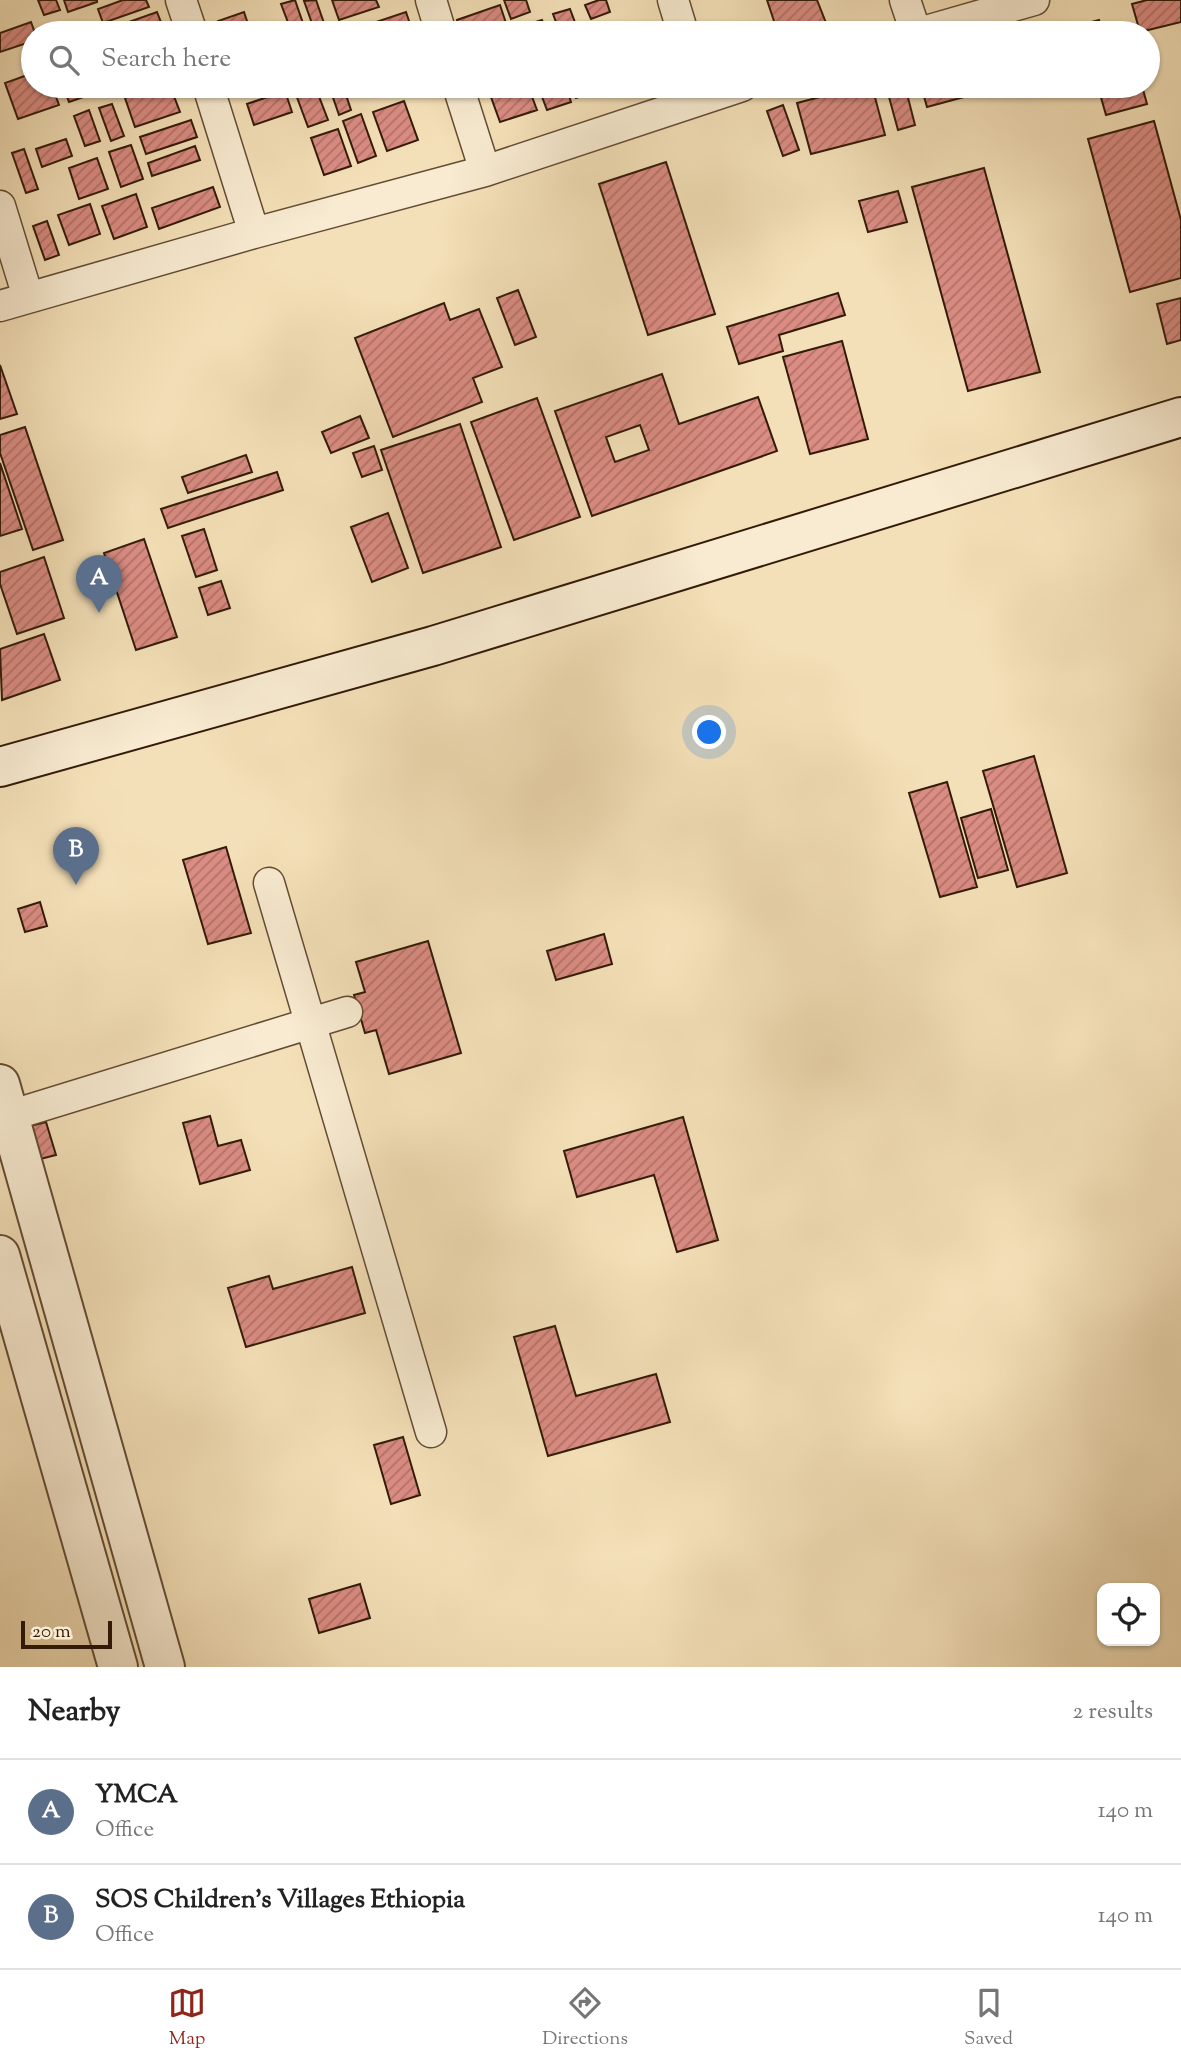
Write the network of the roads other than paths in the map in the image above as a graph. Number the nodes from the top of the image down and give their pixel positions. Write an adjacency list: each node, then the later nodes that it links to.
1 (181, 0): 6 (street)
2 (431, 0): 7 (street)
3 (673, 0): 8 (street)
4 (905, 0): 9 (street)
5 (1034, 0): 10 (street)
6 (188, 21)
7 (437, 21)
8 (679, 21)
9 (913, 21)
10 (960, 21)
11 (212, 98): 16 (street)
12 (462, 98): 14 (street)
13 (682, 98): 14 (street)
14 (485, 171): 16 (street)
15 (0, 206): 17 (street)
16 (254, 233): 17 (street)
17 (28, 297): 18 (street)
18 (0, 306)
19 (1181, 417): 20 (main road)
20 (0, 767)
21 (269, 883): 23 (street)
22 (347, 1012): 23 (street)
23 (312, 1024): 24 (street); 26 (street)
24 (5, 1100): 28 (main road)
25 (0, 1255): 27 (main road)
26 (431, 1432)
27 (118, 1667)
28 (165, 1667)

